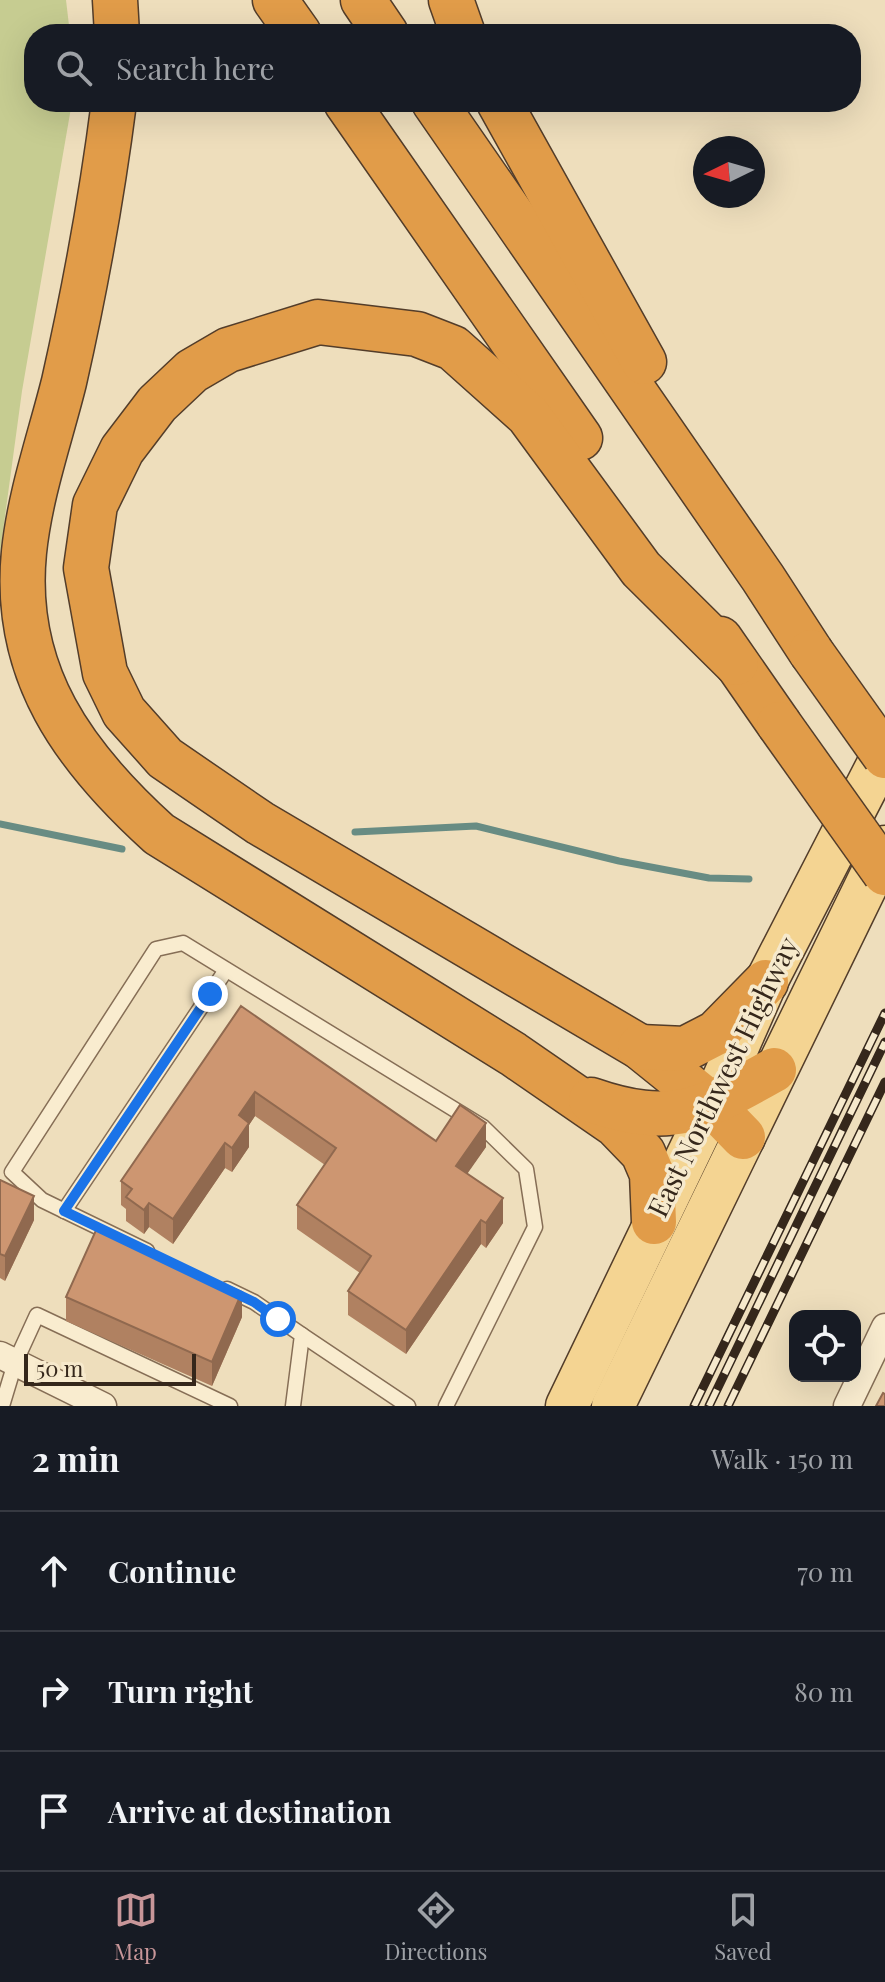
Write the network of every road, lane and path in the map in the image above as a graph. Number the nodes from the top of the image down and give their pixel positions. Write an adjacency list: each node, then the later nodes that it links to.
1 (115, 0): 5 (highway)
2 (275, 0): 6 (highway)
3 (363, 0): 7 (highway)
4 (451, 0): 8 (highway)
5 (116, 24)
6 (292, 24)
7 (379, 24)
8 (459, 24)
9 (112, 112): 22 (highway)
10 (353, 112): 14 (highway)
11 (441, 112): 13 (highway)
12 (505, 112): 13 (highway)
13 (763, 578): 15 (highway, bridge)
14 (736, 663): 17 (highway, bridge); 20 (highway)
15 (885, 753): 19 (main road, East Northwest Highway)
16 (885, 847): 21 (main road, East Northwest Highway)
17 (885, 873)
18 (226, 970): 25 (lane); 25 (lane); 37 (lane)
19 (766, 982): 20 (highway); 23 (main road, East Northwest Highway)
20 (640, 1047): 23 (highway)
21 (774, 1070): 23 (highway); 24 (main road, East Northwest Highway)
22 (577, 1096): 23 (highway); 26 (highway)
23 (712, 1105): 24 (highway); 26 (main road, East Northwest Highway)
24 (743, 1137): 39 (main road, East Northwest Highway)
25 (64, 1211): 27 (lane)
26 (654, 1222): 38 (main road, East Northwest Highway)
27 (159, 1256)
28 (214, 1282): 30 (lane)
29 (885, 1327): 40 (street)
30 (302, 1335): 35 (lane); 36 (lane)
31 (8, 1359): 32 (lane); 33 (street); 34 (lane)
32 (2, 1406)
33 (103, 1406)
34 (230, 1406)
35 (293, 1406)
36 (408, 1406)
37 (446, 1406)
38 (567, 1406)
39 (613, 1406)
40 (847, 1406)

